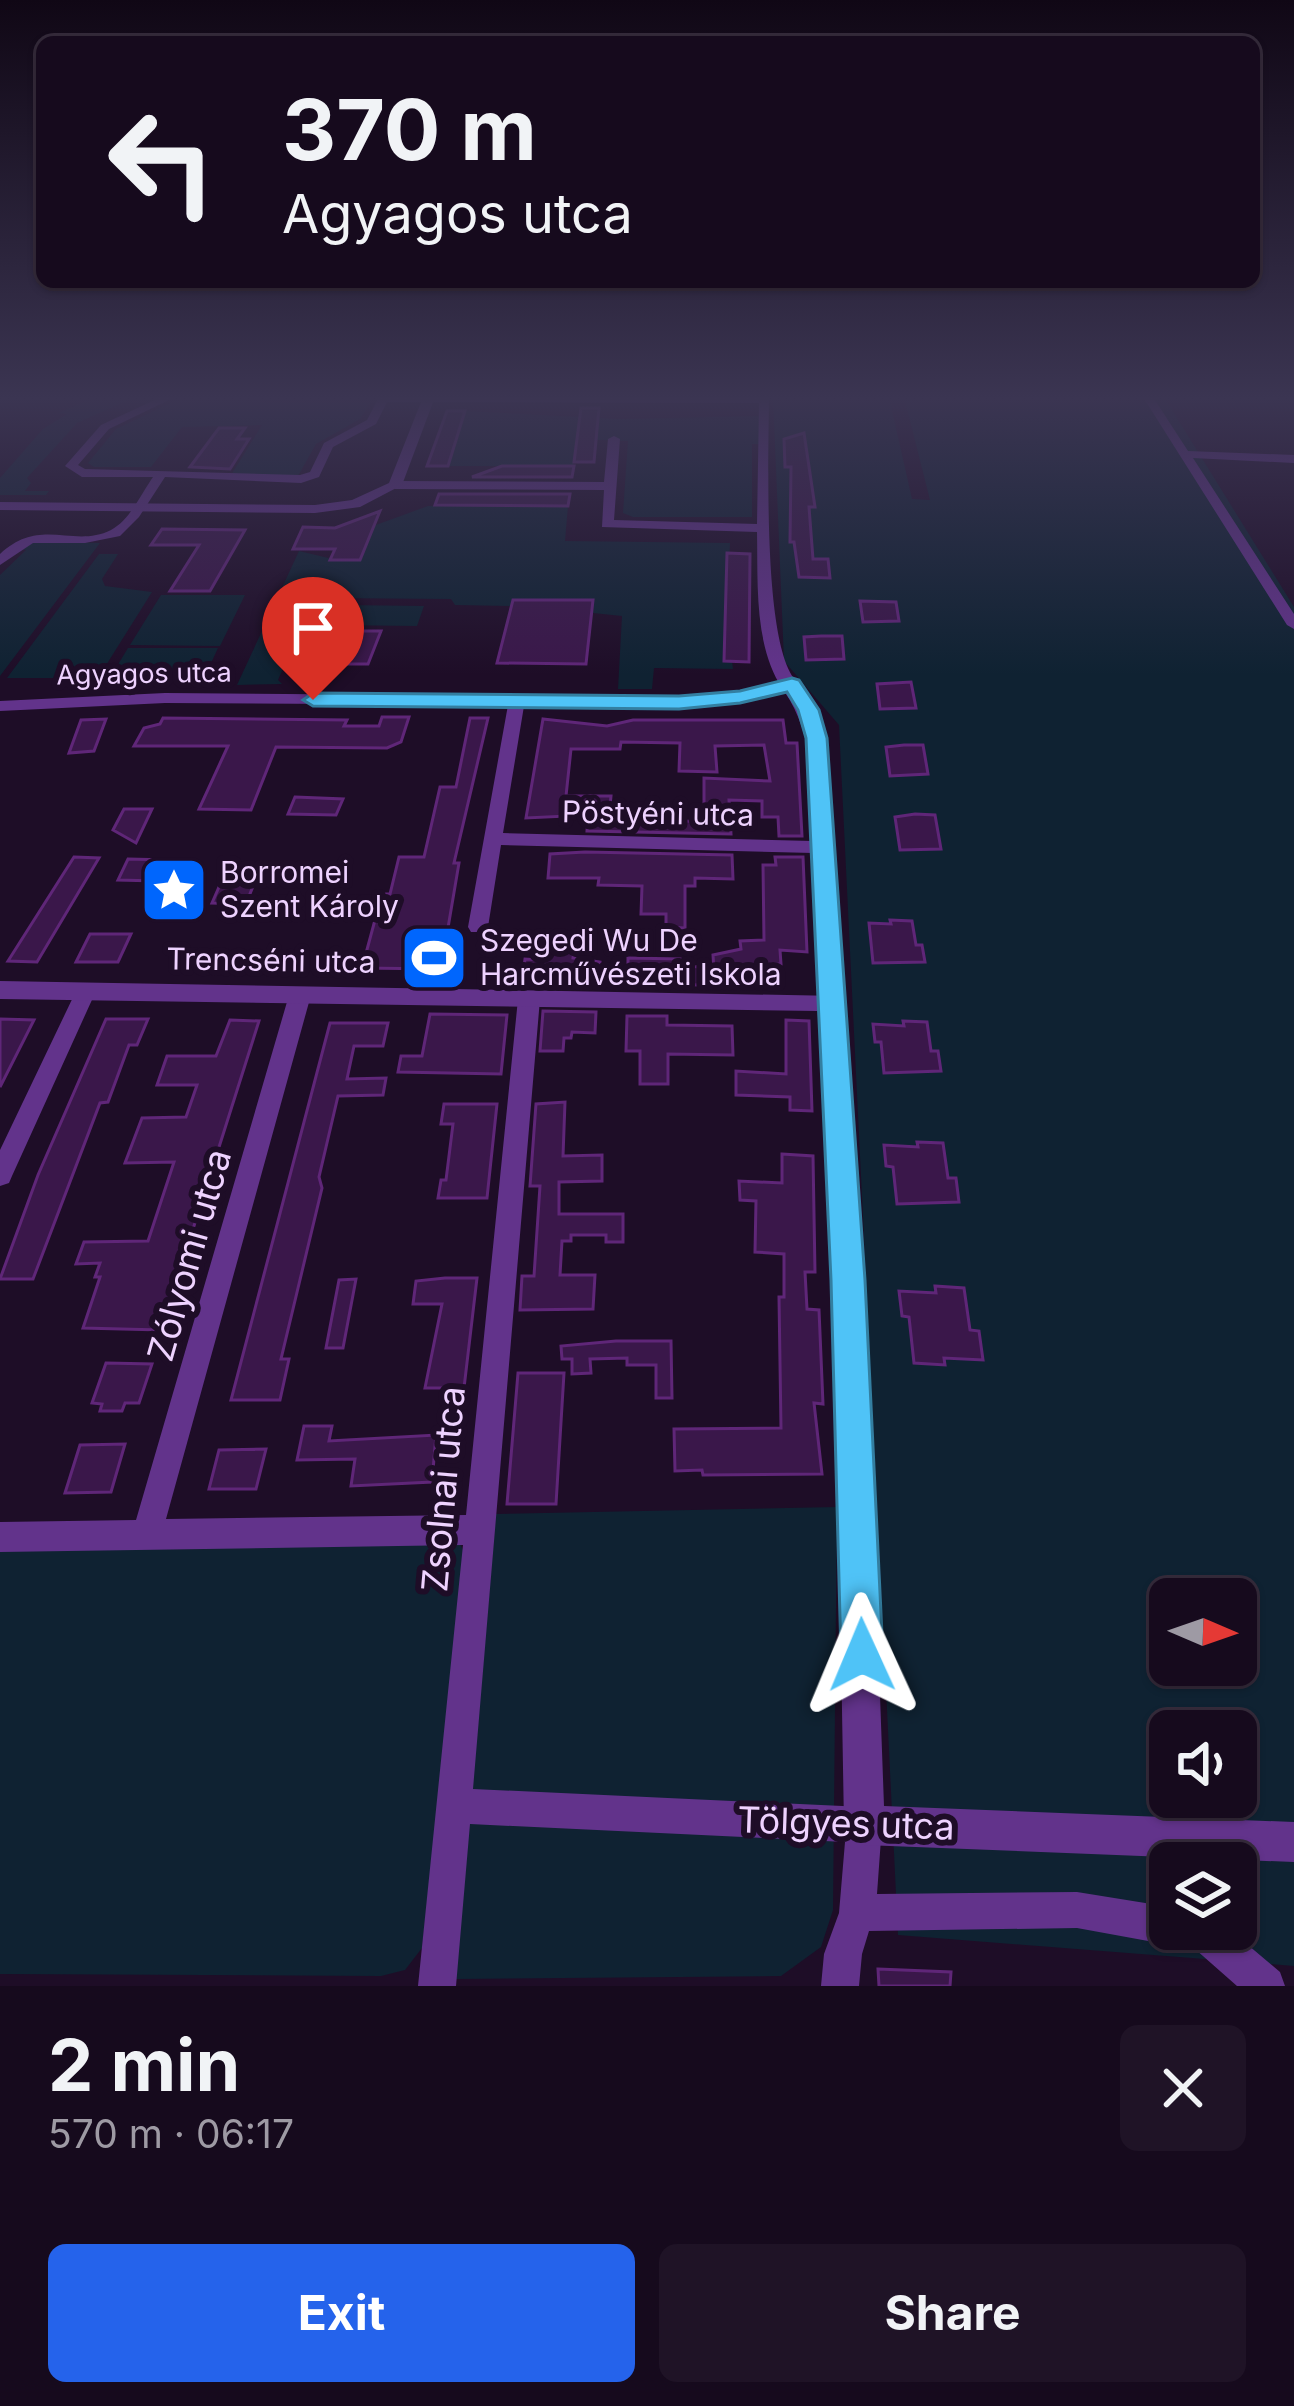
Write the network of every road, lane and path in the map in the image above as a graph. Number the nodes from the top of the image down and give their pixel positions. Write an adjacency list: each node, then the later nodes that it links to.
1 (149, 490): 7 (street)
2 (378, 490): 7 (street)
3 (610, 490): 8 (street)
4 (765, 490): 8 (street)
5 (1209, 490): 10 (street)
6 (0, 506): 7 (street)
7 (136, 508): 9 (street)
8 (766, 528): 11 (street)
9 (0, 561)
10 (1294, 625)
11 (792, 684): 12 (street, Agyagos utca); 15 (street)
12 (518, 701): 13 (street, Agyagos utca); 14 (street)
13 (0, 706)
14 (494, 839): 15 (street, Pöstyéni utca); 16 (street)
15 (822, 847): 21 (street)
16 (478, 927)
17 (0, 990): 18 (street, Trencséni utca)
18 (86, 991): 19 (street, Trencséni utca); 22 (street)
19 (300, 995): 20 (street, Trencséni utca); 24 (street, Zólyomi utca)
20 (529, 999): 21 (street, Trencséni utca); 23 (street, Zsolnai utca)
21 (830, 1002): 27 (street)
22 (0, 1176)
23 (478, 1530): 24 (street); 26 (street, Zsolnai utca)
24 (147, 1534): 25 (street)
25 (0, 1537)
26 (454, 1806): 27 (street, Tölgyes utca); 32 (street, Zsolnai utca)
27 (864, 1825): 28 (street, Tölgyes utca); 29 (street)
28 (1294, 1842)
29 (857, 1913): 30 (street); 33 (street)
30 (1149, 1922)
31 (1225, 1950): 34 (street)
32 (437, 1986)
33 (840, 1986)
34 (1266, 1986)

